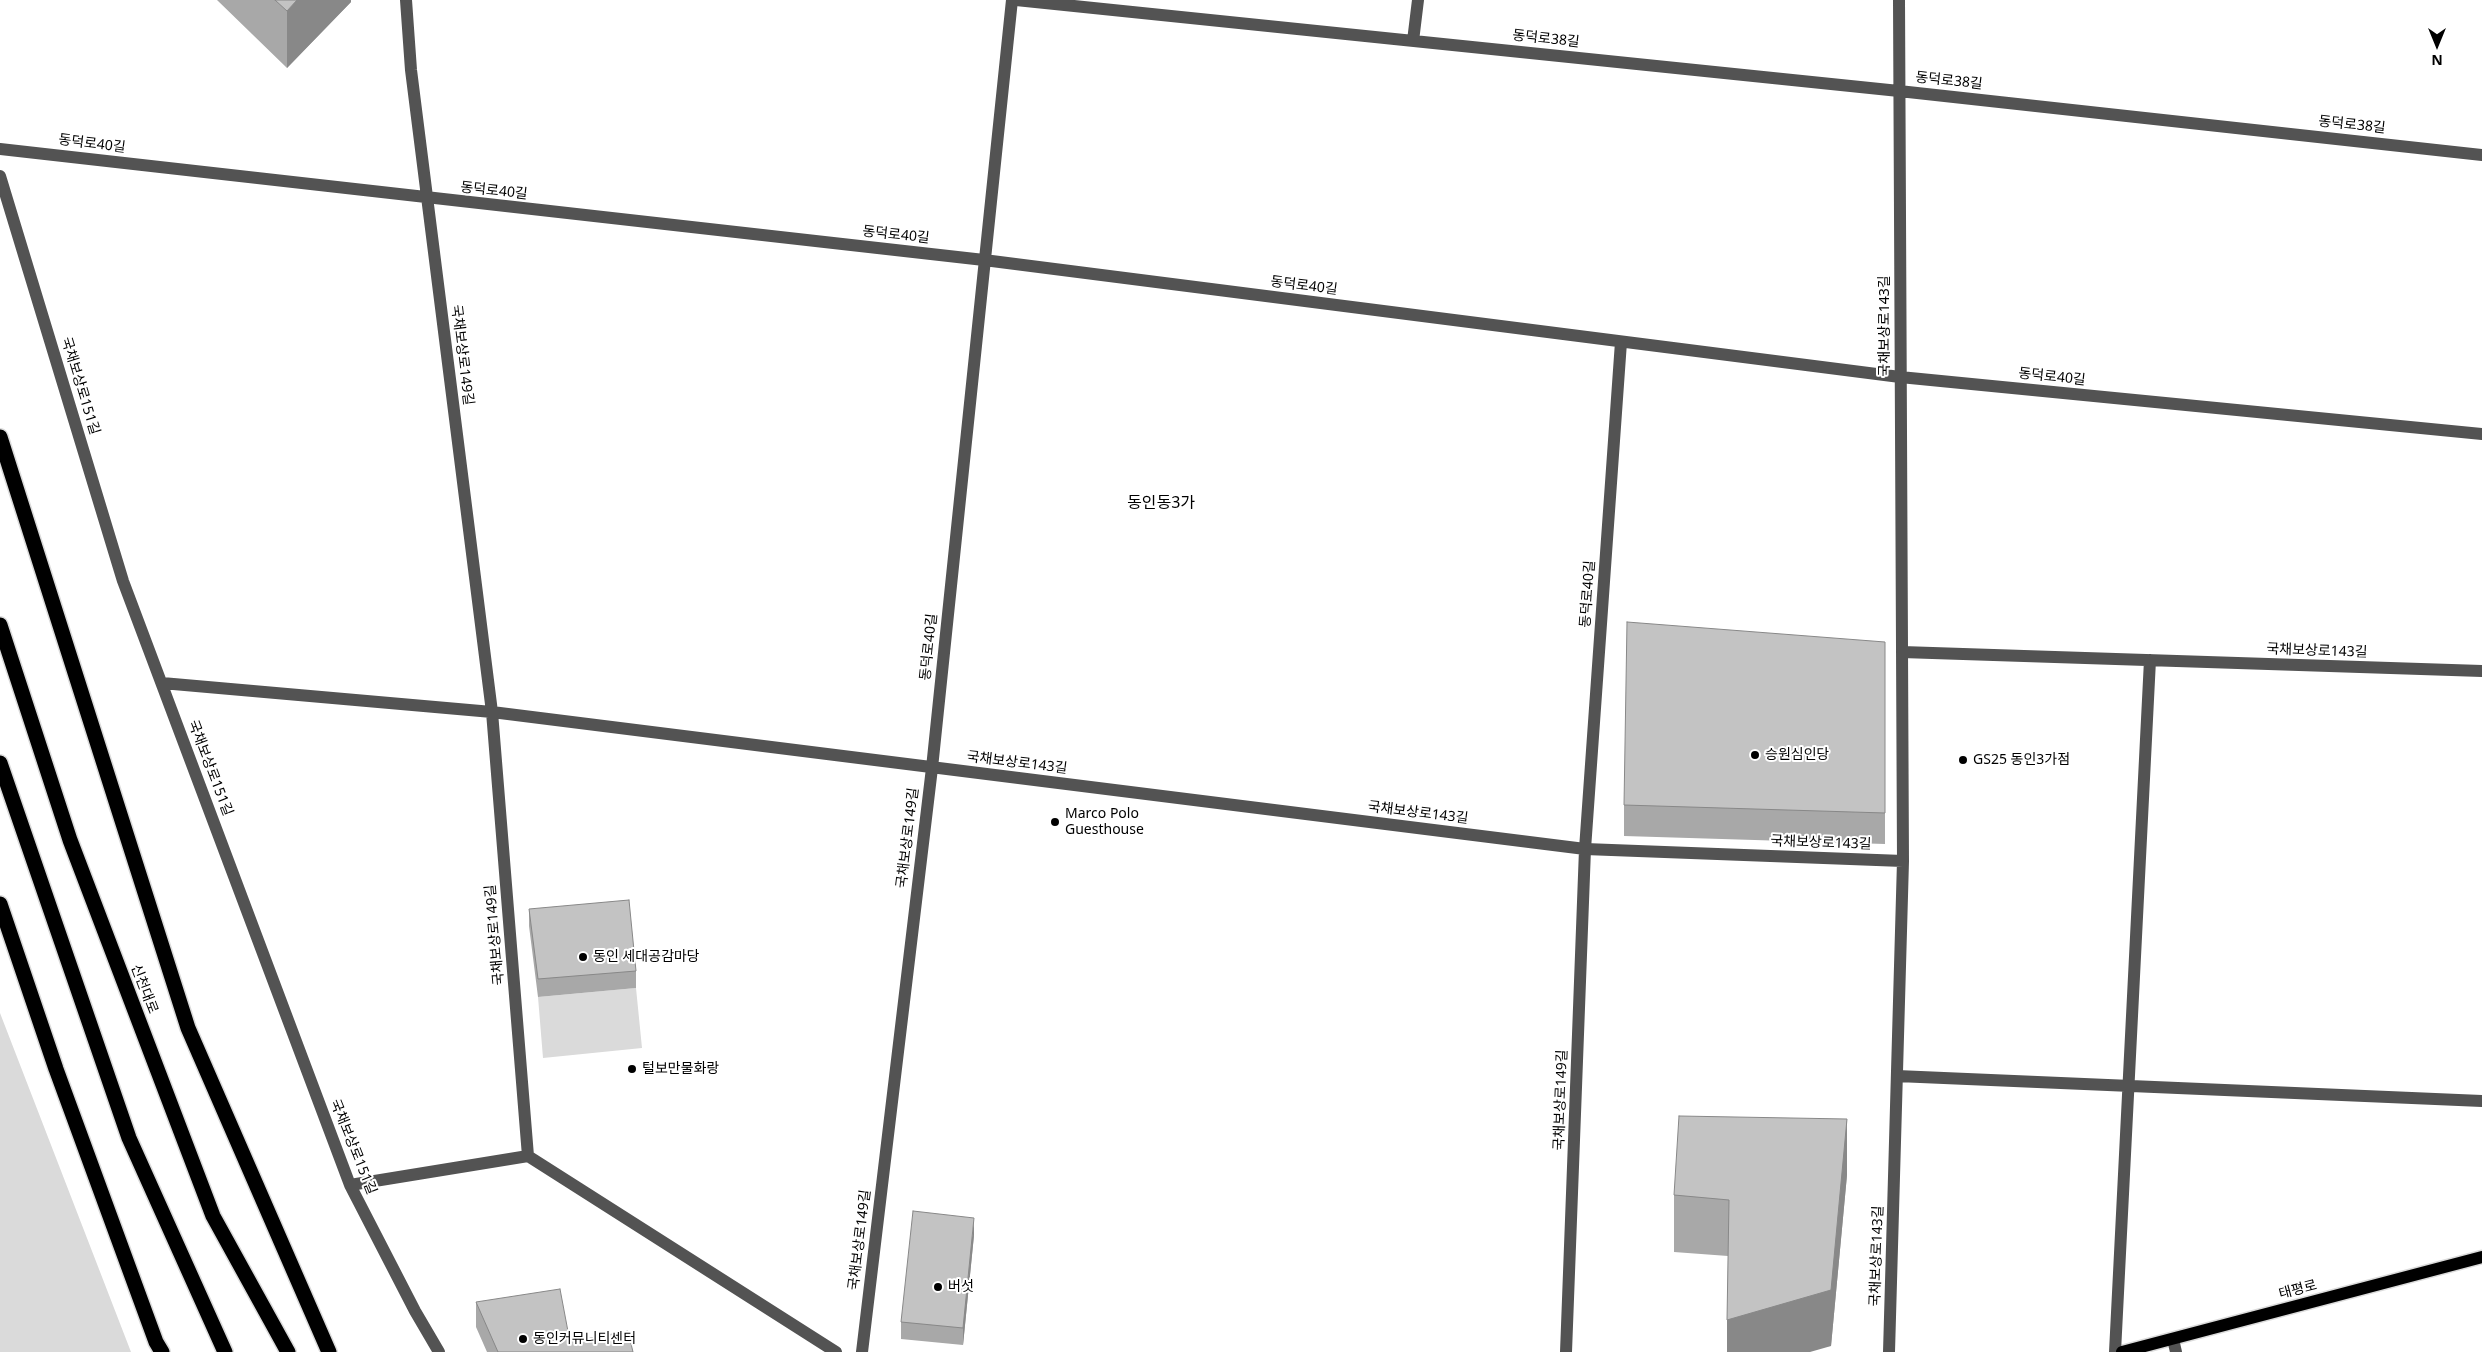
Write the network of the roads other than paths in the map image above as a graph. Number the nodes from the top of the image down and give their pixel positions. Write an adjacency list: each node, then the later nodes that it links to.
1 (406, 0): 11 (street, 국채보상로149길)
2 (1012, 0): 12 (street)
3 (1016, 0): 6 (street, 동덕로38길)
4 (1418, 0): 6 (street)
5 (1899, 0): 7 (street, 국채보상로143길)
6 (1413, 41): 7 (street, 동덕로38길)
7 (1899, 91): 9 (street, 동덕로38길); 14 (street, 국채보상로143길)
8 (0, 149): 11 (street, 동덕로40길)
9 (2482, 155)
10 (0, 176): 21 (street, 국채보상로151길)
11 (427, 199): 12 (street, 동덕로40길); 22 (street, 국채보상로149길)
12 (984, 260): 13 (street, 동덕로40길); 24 (street, 동덕로40길)
13 (1621, 342): 14 (street, 동덕로40길); 25 (street, 동덕로40길)
14 (1900, 377): 15 (street, 동덕로40길); 18 (street, 국채보상로143길)
15 (2482, 434)
16 (0, 437): 38 (highway)
17 (0, 625): 37 (highway, 신천대로)
18 (1902, 652): 19 (street, 국채보상로143길); 26 (street, 국채보상로143길)
19 (2150, 660): 20 (street, 국채보상로143길); 29 (street)
20 (2482, 672)
21 (162, 683): 22 (street); 32 (street, 국채보상로151길)
22 (492, 712): 24 (street); 31 (street, 국채보상로149길)
23 (0, 763): 36 (highway)
24 (932, 768): 25 (street, 국채보상로143길); 41 (street, 국채보상로149길)
25 (1586, 849): 26 (street, 국채보상로143길); 42 (street, 국채보상로149길)
26 (1903, 861): 28 (street, 국채보상로143길)
27 (0, 904): 35 (highway)
28 (1897, 1076): 29 (street); 43 (street, 국채보상로143길)
29 (2128, 1086): 30 (street); 44 (street)
30 (2482, 1101)
31 (528, 1156): 32 (street); 40 (street)
32 (350, 1185): 39 (street, 국채보상로151길)
33 (2482, 1257): 34 (main road, 태평로)
34 (2173, 1339): 45 (main road, 태평로); 46 (street)
35 (162, 1352)
36 (225, 1352)
37 (288, 1352)
38 (329, 1352)
39 (439, 1352)
40 (836, 1352)
41 (862, 1352)
42 (1566, 1352)
43 (1889, 1352)
44 (2114, 1352)
45 (2122, 1352)
46 (2176, 1352)

